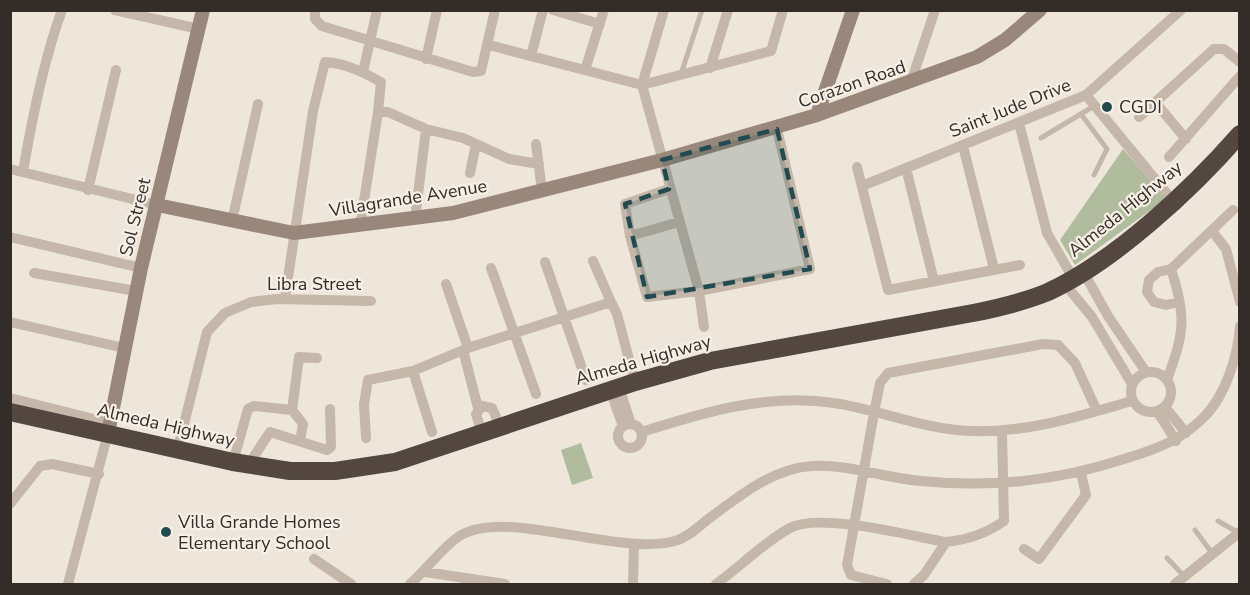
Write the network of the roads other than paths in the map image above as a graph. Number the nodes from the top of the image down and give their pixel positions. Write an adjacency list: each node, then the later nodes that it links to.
1 (62, 10): 57 (street)
2 (115, 10): 20 (street)
3 (203, 10): 20 (street, Sol Street)
4 (315, 10): 21 (street)
5 (377, 10): 21 (street)
6 (437, 10): 24 (street)
7 (495, 10): 22 (street)
8 (543, 10): 23 (street)
9 (553, 10): 19 (street)
10 (604, 10): 19 (street)
11 (664, 10): 33 (street)
12 (702, 10): 30 (lane)
13 (728, 10): 26 (street)
14 (783, 10): 26 (street)
15 (853, 10): 40 (street)
16 (935, 10): 32 (street)
17 (1040, 10): 32 (street, Corazon Road)
18 (1181, 10): 34 (street, Saint Jude Drive)
19 (600, 24): 28 (street)
20 (199, 29): 65 (street, Sol Street)
21 (371, 41): 24 (street); 29 (street)
22 (489, 45): 23 (street); 24 (street)
23 (531, 56): 28 (street)
24 (426, 60)
25 (1239, 62): 35 (street)
26 (710, 68): 30 (street)
27 (116, 70): 62 (street)
28 (585, 70): 33 (street)
29 (363, 72): 38 (street); 72 (street)
30 (681, 76): 33 (street)
31 (1239, 76): 47 (street)
32 (911, 82): 40 (street, Corazon Road)
33 (642, 86): 52 (street)
34 (1086, 95): 37 (street); 42 (street, Saint Jude Drive)
35 (1155, 102): 41 (street); 47 (street)
36 (258, 104): 68 (street)
37 (1094, 106): 39 (lane); 64 (street)
38 (378, 112): 43 (street); 70 (street)
39 (1081, 114): 46 (lane); 59 (lane)
40 (817, 116): 44 (street, Corazon Road)
41 (1139, 117)
42 (1018, 123): 50 (street, Saint Jude Drive); 83 (street)
43 (426, 129): 48 (street); 67 (street)
44 (777, 129): 52 (street, Corazon Road); 87 (street)
45 (1239, 134): 64 (highway, Almeda Highway)
46 (1041, 138)
47 (1186, 140): 51 (street)
48 (476, 144): 53 (street); 58 (street)
49 (536, 144): 53 (street)
50 (963, 146): 55 (street, Saint Jude Drive); 80 (street)
51 (1169, 157)
52 (662, 160): 61 (street); 63 (street, Villagrande Avenue)
53 (539, 164): 63 (street)
54 (857, 167): 60 (street)
55 (906, 168): 60 (street, Saint Jude Drive); 84 (street)
56 (10, 169): 57 (street)
57 (23, 172): 62 (street)
58 (470, 173)
59 (1094, 175)
60 (862, 186): 84 (street)
61 (669, 189): 69 (street); 73 (street)
62 (88, 190): 65 (street)
63 (542, 191): 67 (street, Villagrande Avenue)
64 (1173, 201): 83 (highway, Almeda Highway)
65 (157, 205): 68 (street, Villagrande Avenue); 78 (street, Sol Street)
66 (1233, 210): 71 (street)
67 (415, 219): 70 (street, Villagrande Avenue)
68 (232, 221): 72 (street, Villagrande Avenue)
69 (679, 222): 73 (street); 87 (street)
70 (360, 226): 72 (street, Villagrande Avenue)
71 (1212, 231): 81 (street); 92 (street)
72 (294, 233): 88 (street)
73 (630, 236): 87 (street)
74 (10, 237): 78 (street)
75 (593, 261): 90 (street)
76 (544, 262): 95 (street)
77 (1020, 265): 80 (street)
78 (141, 268): 86 (street, Sol Street)
79 (491, 268): 99 (street)
80 (994, 269): 84 (street)
81 (1171, 269): 91 (street); 91 (street)
82 (34, 273): 86 (street)
83 (1072, 274): 93 (street); 94 (street); 108 (highway, Almeda Highway)
84 (934, 281)
85 (446, 284): 101 (street)
86 (136, 291): 100 (street, Sol Street)
87 (699, 291): 98 (street)
88 (285, 298): 89 (street, Libra Street); 129 (street, Libra Street)
89 (371, 301)
90 (611, 302): 95 (street); 108 (street)
91 (1179, 302): 106 (street)
92 (1239, 302)
93 (1104, 309): 94 (street); 104 (street)
94 (1092, 317): 107 (street)
95 (562, 318): 99 (street); 105 (street)
96 (10, 322): 100 (street)
97 (1239, 326): 125 (street)
98 (705, 327)
99 (514, 335): 101 (street); 109 (street)
100 (124, 348): 120 (street, Sol Street)
101 (466, 349): 103 (street); 112 (street)
102 (317, 358): 115 (street)
103 (413, 371): 123 (street); 126 (street)
104 (1146, 372): 106 (street); 107 (street)
105 (586, 380)
106 (1167, 380): 114 (street)
107 (1132, 384): 111 (street)
108 (620, 392): 119 (street); 121 (highway, Almeda Highway)
109 (537, 394)
110 (10, 398): 120 (street)
111 (1132, 401): 114 (street); 116 (street)
112 (482, 406): 121 (street); 121 (street)
113 (330, 409): 127 (street)
114 (1161, 409): 125 (street); 128 (street)
115 (292, 410): 127 (street); 130 (street)
116 (1097, 411): 118 (street); 122 (street)
117 (10, 412): 120 (highway, Almeda Highway)
118 (874, 413): 122 (street); 124 (street); 131 (street)
119 (627, 425): 124 (street); 124 (street)
120 (109, 428): 129 (highway, Almeda Highway); 133 (street)
121 (491, 429): 130 (highway, Almeda Highway)
122 (1002, 431): 134 (street)
123 (432, 432)
124 (642, 432)
125 (1186, 433): 128 (street)
126 (366, 438)
127 (300, 441): 130 (street)
128 (1176, 441): 132 (street)
129 (178, 448): 130 (highway, Almeda Highway)
130 (241, 463)
131 (865, 471): 134 (street); 137 (street); 141 (street)
132 (1081, 473): 134 (street); 142 (street)
133 (99, 474): 135 (street); 149 (street)
134 (1004, 485): 140 (street)
135 (10, 504)
136 (1218, 521): 139 (lane)
137 (854, 526): 140 (street); 148 (street); 154 (street)
138 (1195, 530): 143 (lane)
139 (1239, 532): 143 (street)
140 (945, 542): 155 (street)
141 (634, 545): 146 (street); 153 (street)
142 (1024, 549)
143 (1212, 553): 147 (street)
144 (1167, 558): 147 (lane)
145 (314, 559): 150 (street)
146 (425, 572): 151 (street); 152 (street)
147 (1184, 576): 156 (street)
148 (886, 584)
149 (69, 585)
150 (351, 585)
151 (410, 585)
152 (505, 585)
153 (633, 585)
154 (716, 585)
155 (914, 585)
156 (1175, 585)

